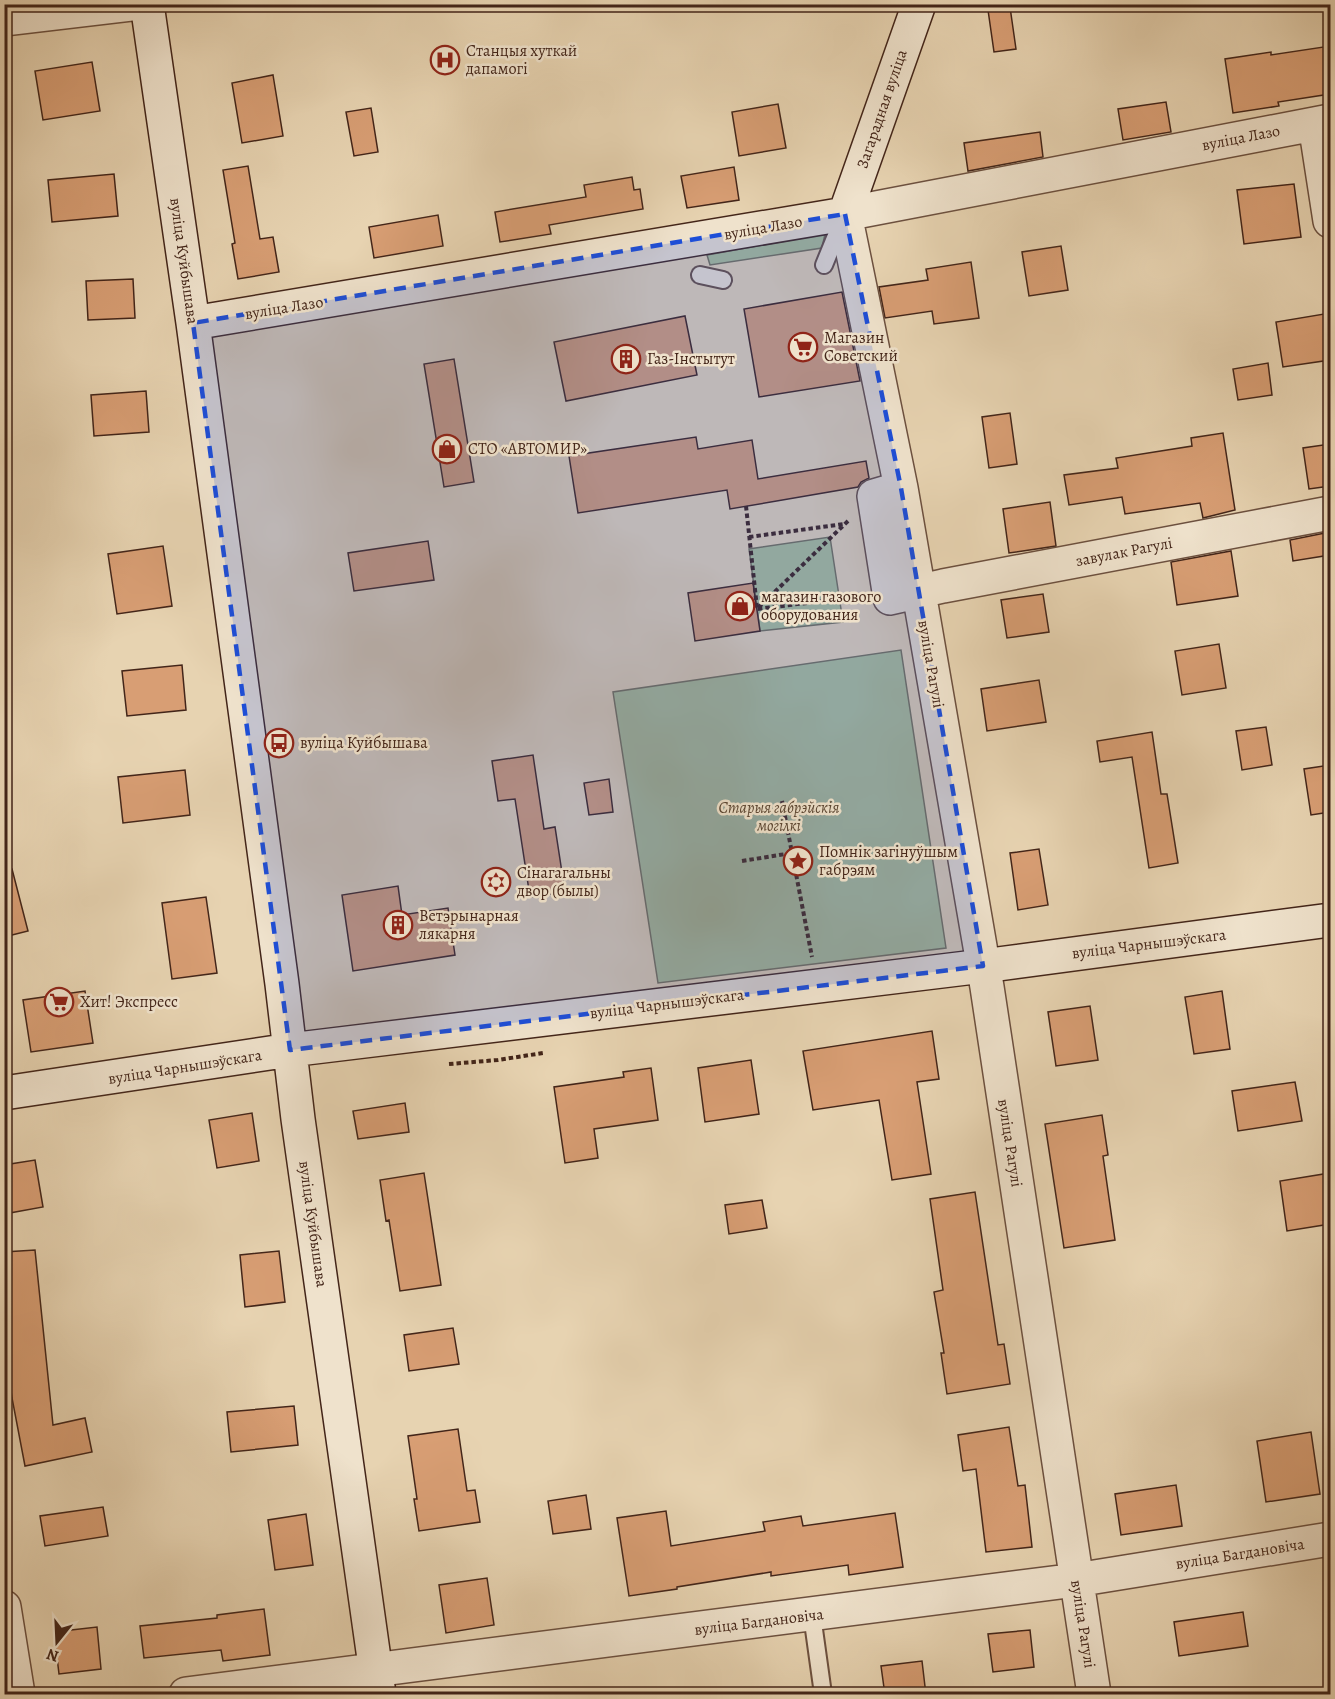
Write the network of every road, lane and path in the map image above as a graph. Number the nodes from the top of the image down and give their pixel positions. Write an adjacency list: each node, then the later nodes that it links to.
1 (131, 4): 4 (street)
2 (147, 4): 11 (street, вуліца Куйбышава)
3 (919, 4): 6 (street, Загарадная вуліца)
4 (4, 19)
5 (1323, 122): 6 (street, вуліца Лазо); 7 (street)
6 (845, 214): 8 (lane); 11 (street, вуліца Лазо); 12 (street, вуліца Рагулі)
7 (1330, 221)
8 (824, 265)
9 (700, 275): 10 (lane)
10 (723, 280)
11 (193, 323): 26 (street, вуліца Куйбышава)
12 (884, 501): 15 (path); 15 (path); 17 (street, вуліца Рагулі)
13 (746, 506): 16 (path)
14 (1330, 513): 17 (street, завулак Рагулі)
15 (844, 524): 16 (path); 19 (path)
16 (749, 537): 19 (path)
17 (918, 593): 25 (street, вуліца Рагулі)
18 (856, 597): 19 (path)
19 (757, 609)
20 (782, 801): 21 (path)
21 (792, 853): 22 (path); 24 (path)
22 (742, 861)
23 (1330, 920): 25 (street, вуліца Чарнышэўскага)
24 (814, 964)
25 (983, 966): 26 (street, вуліца Чарнышэўскага); 29 (street, вуліца Рагулі)
26 (290, 1050): 27 (street, вуліца Чарнышэўскага); 32 (street, вуліца Куйбышава)
27 (4, 1094)
28 (1330, 1539): 29 (street, вуліца Багдановіча)
29 (1076, 1580): 31 (street, вуліца Багдановіча); 36 (street, вуліца Рагулі)
30 (4, 1607): 33 (street)
31 (812, 1615): 32 (street, вуліца Багдановіча); 35 (lane)
32 (378, 1683): 34 (street, вуліца Багдановіча)
33 (18, 1695)
34 (186, 1695)
35 (823, 1695)
36 (1094, 1695)

